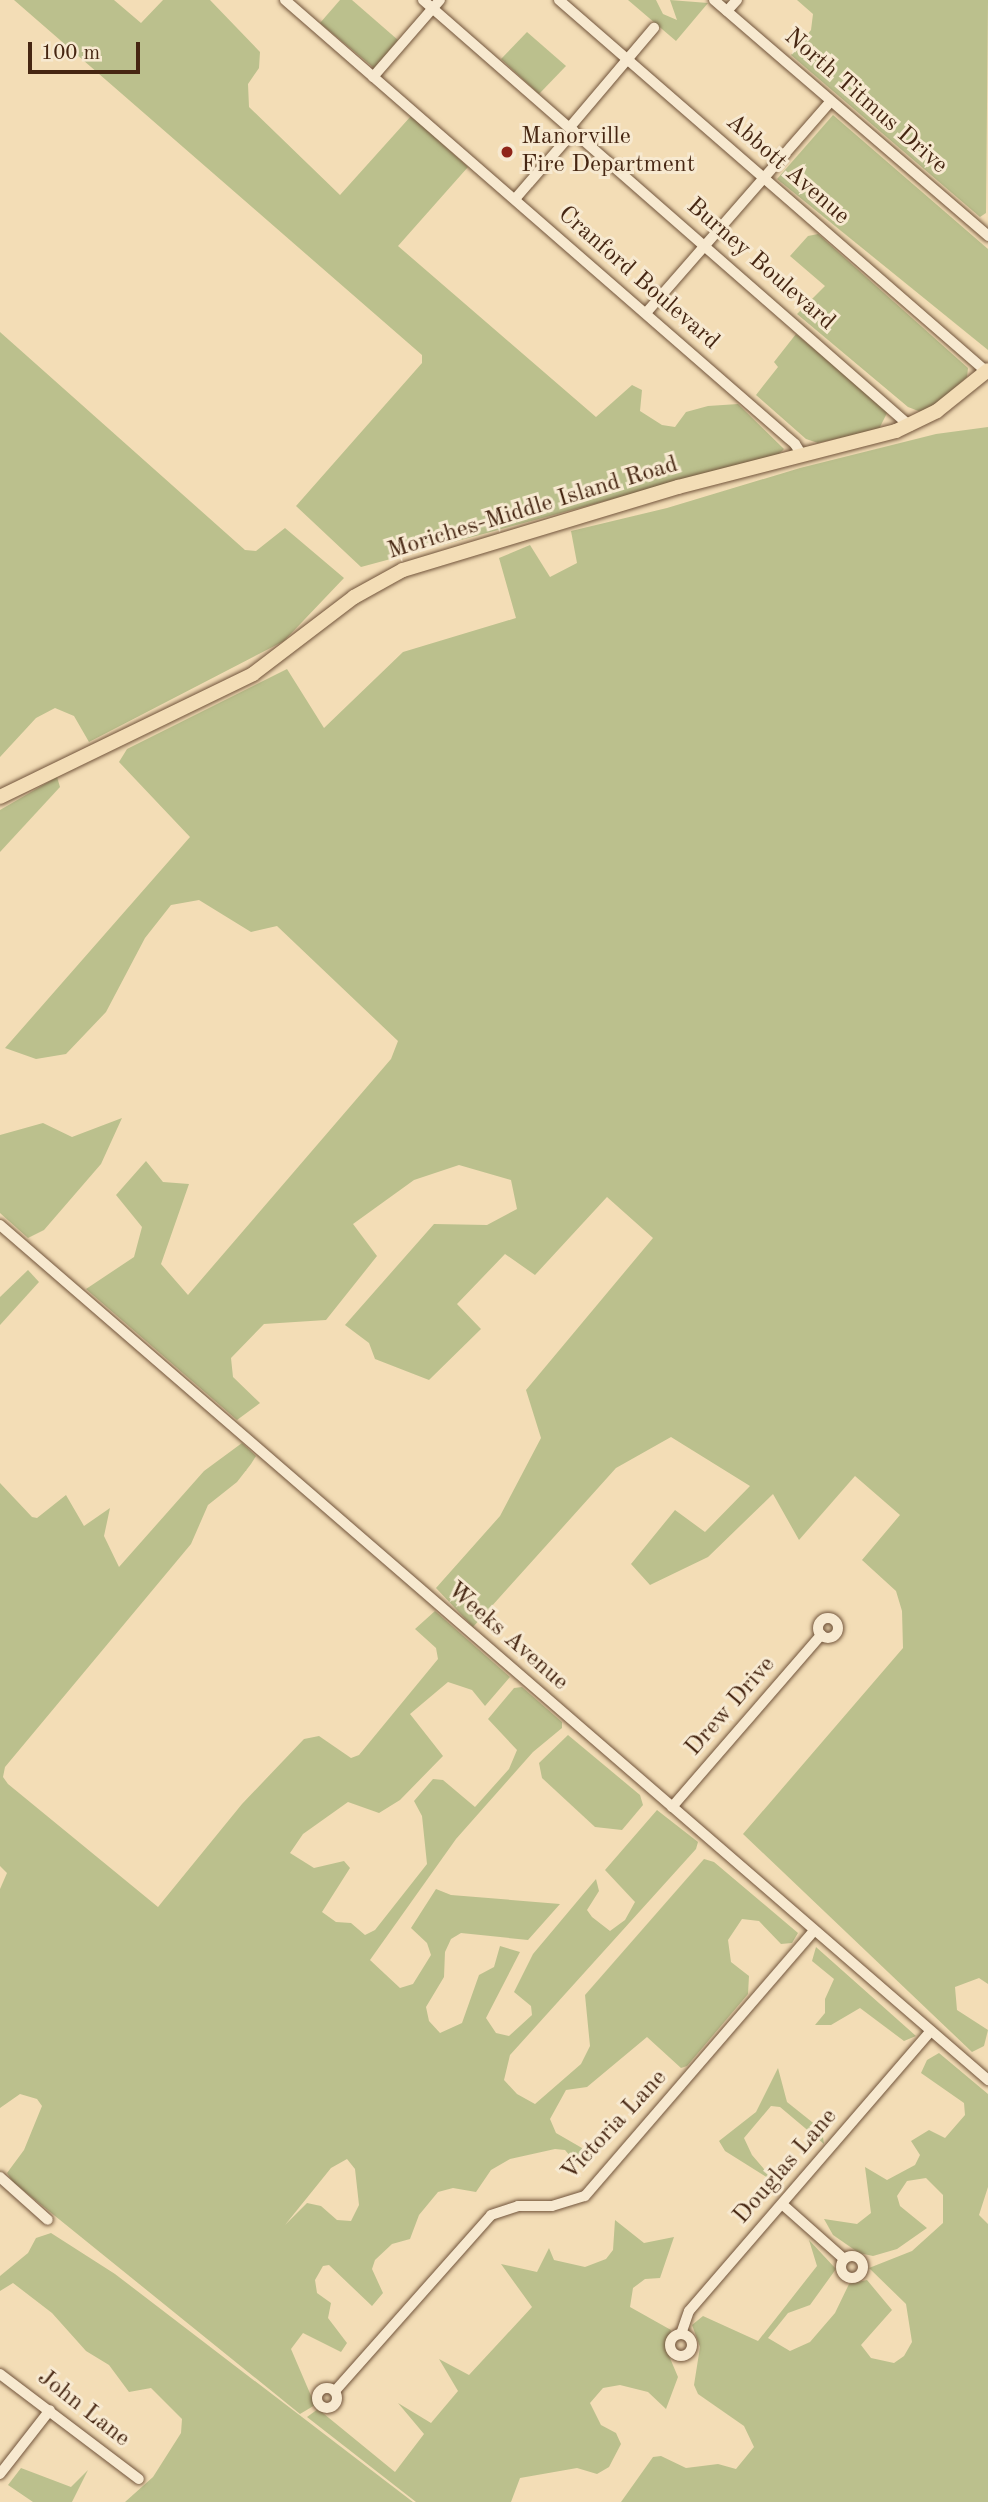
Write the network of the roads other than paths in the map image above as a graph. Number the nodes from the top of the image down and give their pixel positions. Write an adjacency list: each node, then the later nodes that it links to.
1 (285, 0): 10 (street, Cranford Boulevard)
2 (423, 0): 6 (street, Burney Boulevard)
3 (559, 0): 9 (street, Abbott Avenue)
4 (714, 0): 7 (street, North Titmus Drive)
5 (737, 0): 7 (street)
6 (436, 4): 10 (street); 12 (street, Burney Boulevard)
7 (727, 11): 11 (street, North Titmus Drive)
8 (654, 28): 9 (street)
9 (628, 60): 12 (street); 13 (street, Abbott Avenue)
10 (373, 77): 14 (street, Cranford Boulevard)
11 (831, 101): 13 (street); 15 (street, North Titmus Drive)
12 (572, 129): 14 (street); 16 (street, Burney Boulevard)
13 (763, 179): 16 (street); 18 (street, Abbott Avenue)
14 (515, 199): 17 (street, Cranford Boulevard)
15 (987, 233)
16 (705, 245): 17 (street); 19 (street, Burney Boulevard)
17 (646, 313): 20 (street, Cranford Boulevard)
18 (987, 371): 19 (main road, Moriches-Middle Island Road)
19 (910, 426): 20 (main road, Moriches-Middle Island Road)
20 (802, 455): 21 (main road, Moriches-Middle Island Road)
21 (0, 797)
22 (0, 1225): 24 (street, Weeks Avenue)
23 (821, 1635): 24 (street, Drew Drive)
24 (672, 1807): 25 (street, Weeks Avenue)
25 (814, 1931): 26 (street, Weeks Avenue); 34 (street, Victoria Lane)
26 (931, 2031): 27 (street, Weeks Avenue); 29 (street, Douglas Lane)
27 (988, 2080)
28 (0, 2177): 30 (street)
29 (782, 2204): 31 (street); 32 (street, Douglas Lane)
30 (48, 2220)
31 (844, 2259)
32 (681, 2334)
33 (0, 2374): 35 (street, John Lane)
34 (335, 2391)
35 (50, 2410): 36 (street); 37 (street, John Lane)
36 (0, 2474)
37 (139, 2479)

